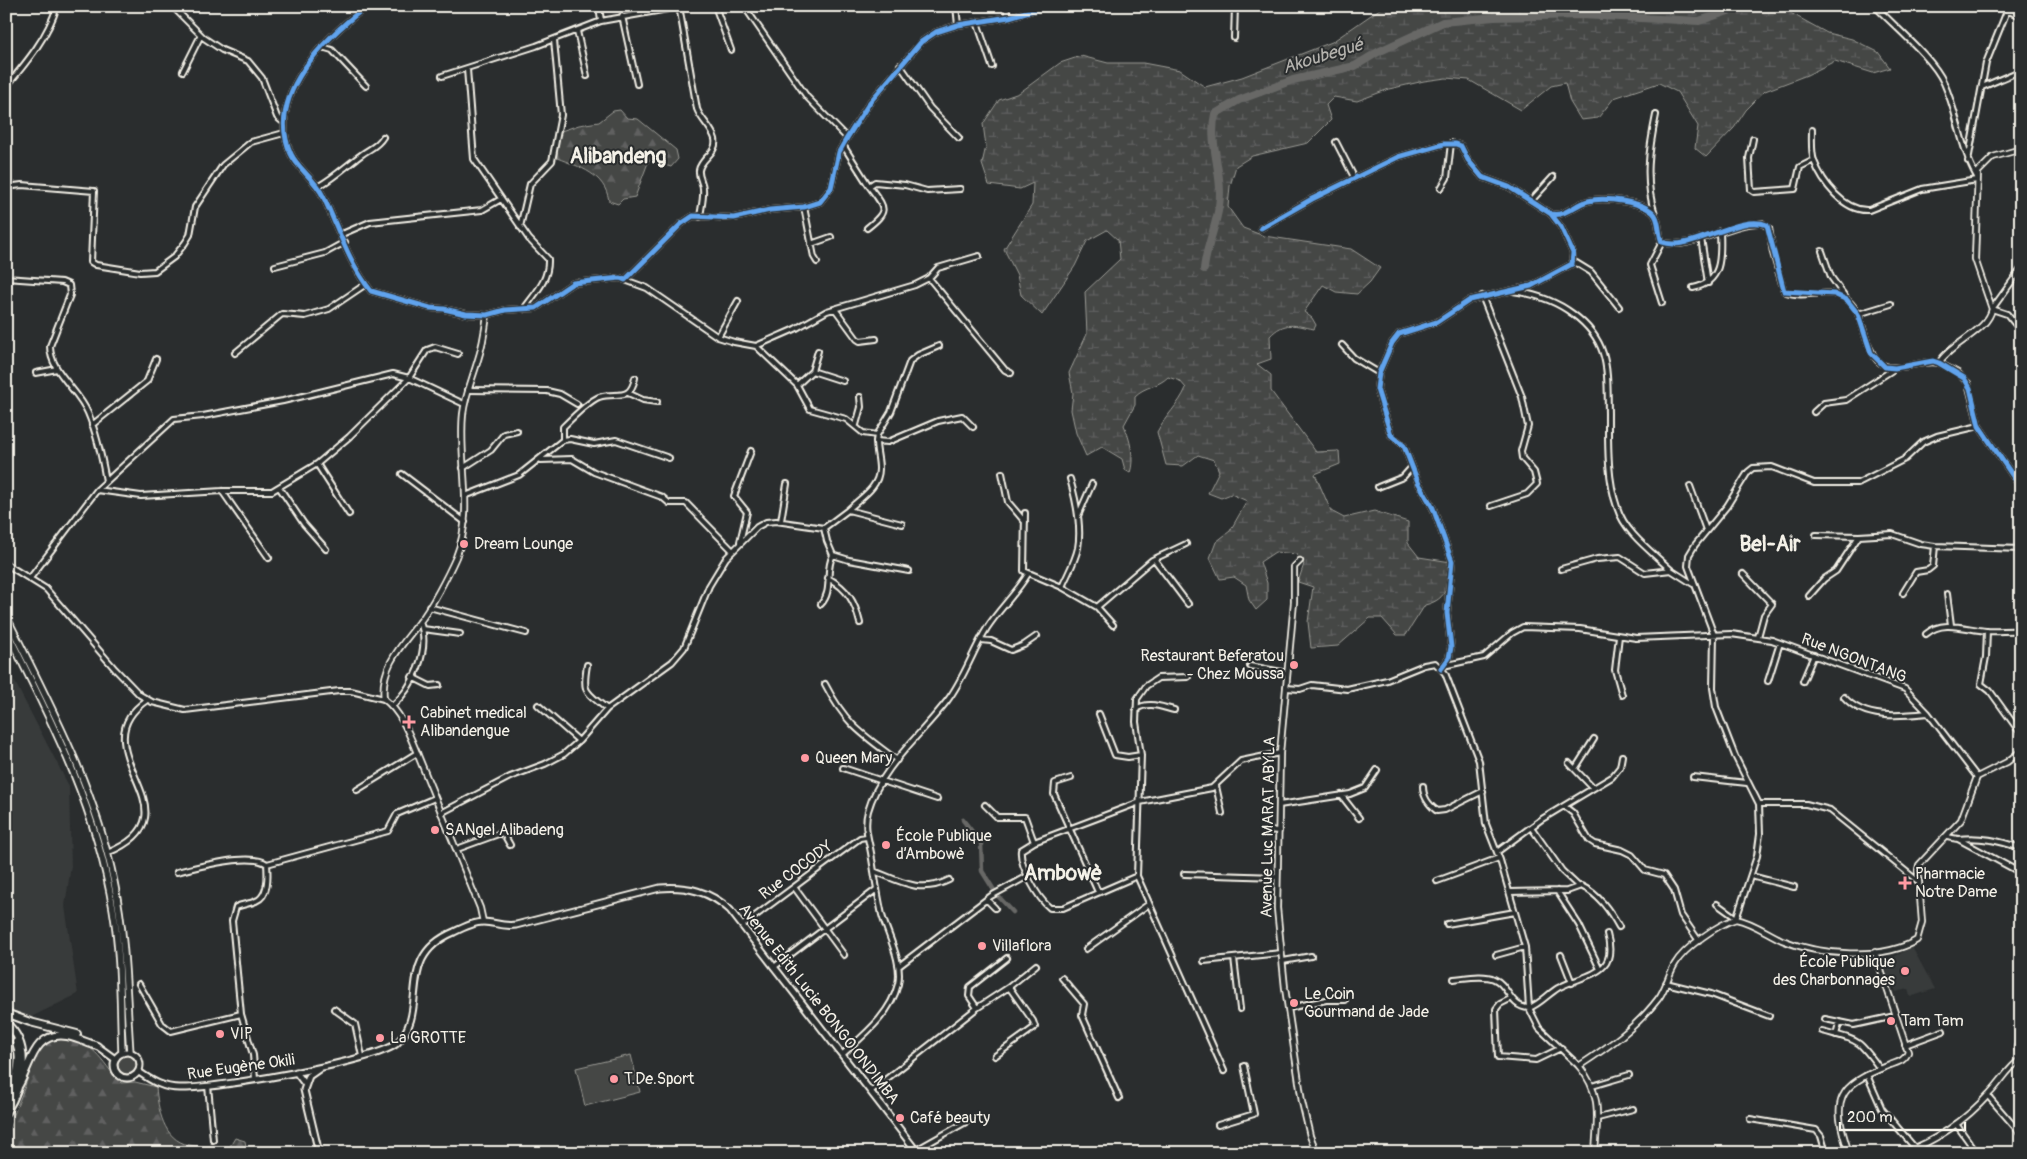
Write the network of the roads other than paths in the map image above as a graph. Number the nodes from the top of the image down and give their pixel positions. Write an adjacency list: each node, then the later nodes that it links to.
1 (56, 6): 35 (street)
2 (172, 6): 21 (street)
3 (367, 6): 24 (street)
4 (599, 6): 17 (street)
5 (679, 6): 14 (street); 65 (street)
6 (715, 6): 25 (street)
7 (744, 6): 42 (street)
8 (956, 6): 19 (street)
9 (1005, 6): 16 (street)
10 (1046, 6): 16 (street)
11 (1235, 6): 22 (street)
12 (1875, 6): 50 (street)
13 (2009, 8): 15 (street); 36 (street)
14 (622, 16): 17 (street); 33 (street)
15 (2021, 16)
16 (1009, 17): 18 (street)
17 (600, 21): 20 (street)
18 (977, 22): 19 (street); 27 (street)
19 (958, 25): 26 (street)
20 (577, 31): 23 (street); 32 (street)
21 (201, 35): 29 (street); 38 (street)
22 (1234, 38)
23 (554, 40): 28 (street); 67 (street)
24 (322, 47): 34 (street); 38 (street)
25 (731, 50)
26 (900, 65): 42 (street); 43 (street)
27 (992, 66)
28 (466, 69): 31 (street); 59 (street)
29 (183, 71)
30 (2015, 73): 36 (street)
31 (442, 76)
32 (587, 76)
33 (637, 84)
34 (366, 86)
35 (6, 87)
36 (1982, 87): 50 (street)
37 (1656, 115): 64 (street)
38 (284, 124): 40 (street)
39 (1812, 130): 49 (street)
40 (284, 133): 54 (street); 56 (street)
41 (382, 137): 54 (street)
42 (847, 138): 47 (street)
43 (959, 138)
44 (1753, 139): 49 (street)
45 (1336, 142): 51 (street)
46 (1451, 143): 51 (street); 57 (street); 60 (street)
47 (843, 145): 55 (street); 61 (street)
48 (2021, 149): 53 (street)
49 (1814, 160): 53 (street)
50 (1968, 161): 53 (street)
51 (1354, 177): 69 (street)
52 (1553, 177): 60 (street)
53 (1977, 178): 100 (street)
54 (319, 186): 71 (street)
55 (869, 186): 58 (street); 68 (street)
56 (6, 187)
57 (1441, 188)
58 (960, 189)
59 (501, 199): 67 (street); 71 (street)
60 (1532, 201): 62 (street)
61 (804, 207): 65 (street); 76 (street)
62 (1551, 214): 63 (street); 66 (street)
63 (1562, 214): 64 (street); 66 (street)
64 (1656, 216): 75 (street)
65 (700, 217): 85 (street)
66 (1559, 223): 79 (street)
67 (520, 227): 99 (street)
68 (867, 228)
69 (1261, 228)
70 (1720, 231): 73 (street); 86 (street); 93 (street)
71 (342, 234): 74 (street)
72 (832, 237): 76 (street)
73 (1701, 238): 75 (street); 86 (street)
74 (345, 242): 81 (street); 87 (street)
75 (1662, 242): 95 (street)
76 (811, 244): 80 (street)
77 (1822, 251): 93 (street)
78 (979, 256): 84 (street)
79 (1573, 261): 88 (street); 97 (street)
80 (817, 262)
81 (275, 266)
82 (2021, 269): 100 (street)
83 (6, 278): 115 (street)
84 (929, 278): 98 (street); 118 (street)
85 (625, 280): 99 (street); 104 (street)
86 (1708, 283): 89 (street)
87 (366, 284): 102 (street); 110 (street)
88 (1531, 286): 90 (street); 91 (street)
89 (1693, 288)
90 (1511, 291): 91 (street); 92 (street)
91 (1530, 295): 183 (street)
92 (1482, 296): 119 (street); 158 (street)
93 (1847, 300): 101 (street)
94 (738, 301): 104 (street)
95 (1662, 303)
96 (1891, 304): 101 (street)
97 (1620, 307)
98 (836, 308): 105 (street); 107 (street)
99 (524, 309): 102 (street)
100 (1992, 309): 103 (street); 113 (street)
101 (1858, 314): 114 (street)
102 (487, 315): 124 (street)
103 (2020, 330)
104 (718, 337): 107 (street)
105 (876, 339)
106 (1342, 345): 119 (street)
107 (756, 346): 123 (street)
108 (939, 346): 136 (street)
109 (818, 351): 116 (street)
110 (235, 353)
111 (458, 354): 120 (street)
112 (156, 359): 131 (street)
113 (1940, 363): 114 (street); 133 (street)
114 (1895, 368): 130 (street)
115 (57, 369): 117 (street); 131 (street)
116 (812, 371): 122 (street); 123 (street)
117 (36, 373)
118 (1012, 373)
119 (1379, 373): 144 (street)
120 (409, 378): 128 (street); 142 (street); 148 (street)
121 (635, 378): 125 (street)
122 (843, 381)
123 (797, 384): 132 (street)
124 (468, 390): 128 (street); 129 (street)
125 (628, 393): 127 (street); 137 (street)
126 (860, 397): 132 (street)
127 (657, 402)
128 (464, 404): 143 (street)
129 (577, 404)
130 (1814, 412)
131 (92, 425): 148 (street)
132 (856, 426): 136 (street)
133 (1979, 426): 154 (street); 168 (street)
134 (973, 427): 138 (street)
135 (517, 431): 143 (street)
136 (877, 435): 138 (street)
137 (563, 440): 140 (street); 141 (street)
138 (876, 441): 159 (street)
139 (751, 451): 171 (street)
140 (668, 458)
141 (541, 460): 157 (street); 176 (street)
142 (317, 464): 152 (street); 161 (street)
143 (463, 468): 157 (street)
144 (1411, 468): 153 (street); 219 (street)
145 (1002, 473): 165 (street)
146 (402, 474): 164 (street)
147 (1070, 479): 162 (street)
148 (106, 481): 155 (street)
149 (787, 484): 163 (street)
150 (1092, 484): 162 (street)
151 (1690, 486): 168 (street)
152 (278, 487): 156 (street); 174 (street)
153 (1378, 487)
154 (2021, 488)
155 (98, 490): 156 (street); 187 (street)
156 (222, 491): 178 (street)
157 (465, 496): 164 (street)
158 (1491, 506)
159 (848, 510): 166 (street); 167 (street)
160 (1025, 513): 165 (street)
161 (348, 514)
162 (1078, 516): 190 (street)
163 (782, 521): 167 (street); 171 (street)
164 (465, 522): 196 (street)
165 (1026, 522): 185 (street)
166 (902, 524)
167 (824, 528): 177 (street)
168 (1706, 530): 189 (street)
169 (1816, 535): 170 (street)
170 (1859, 536): 173 (street); 193 (street)
171 (739, 544): 176 (street)
172 (1186, 544): 179 (street)
173 (1935, 546): 175 (street); 191 (street)
174 (326, 549)
175 (2021, 549)
176 (732, 550): 235 (street)
177 (833, 555): 184 (street); 188 (street)
178 (269, 558)
179 (1155, 560): 195 (street); 197 (street)
180 (1300, 560): 220 (street, Avenue Luc MARAT ABYLA)
181 (6, 564): 187 (street)
182 (1561, 569): 183 (street)
183 (1671, 570): 189 (street)
184 (909, 571)
185 (1028, 574): 190 (street); 214 (street)
186 (1743, 574): 213 (street)
187 (31, 577): 231 (street)
188 (828, 578): 194 (street); 200 (street)
189 (1693, 584): 209 (street)
190 (1062, 587): 197 (street)
191 (1903, 593)
192 (1947, 594): 202 (street)
193 (1809, 596)
194 (821, 604)
195 (1188, 604)
196 (429, 607): 199 (street); 207 (street)
197 (1097, 607): 201 (street)
198 (6, 616): 285 (main road)
199 (420, 622): 203 (street); 230 (street)
200 (860, 623)
201 (1113, 625)
202 (1951, 625): 205 (street); 210 (street)
203 (423, 629): 208 (street); 221 (street)
204 (6, 630): 364 (main road)
205 (1986, 631): 206 (street); 239 (street)
206 (2021, 631)
207 (526, 633)
208 (460, 634)
209 (1714, 634): 212 (street, Rue NGONTANG); 213 (street, Rue NGONTANG); 256 (street)
210 (1926, 634)
211 (1036, 636): 214 (street)
212 (1619, 636): 219 (street, Rue NGONTANG); 228 (street)
213 (1758, 637): 215 (street, Rue NGONTANG)
214 (981, 640): 247 (street)
215 (1780, 643): 216 (street, Rue NGONTANG); 223 (street)
216 (1814, 655): 224 (street); 237 (street, Rue NGONTANG)
217 (587, 665): 235 (street)
218 (1250, 666): 220 (street)
219 (1442, 668): 227 (street, Rue NGONTANG); 261 (street)
220 (1287, 673): 227 (street, Avenue Luc MARAT ABYLA)
221 (412, 677): 225 (street); 232 (street)
222 (1188, 677): 234 (street)
223 (1768, 681)
224 (1803, 681)
225 (439, 684)
226 (825, 684): 247 (street)
227 (1286, 688): 244 (street, Avenue Luc MARAT ABYLA)
228 (1622, 695)
229 (1844, 697): 237 (street)
230 (384, 699): 231 (street); 232 (street)
231 (147, 700): 285 (street)
232 (392, 706): 243 (street)
233 (538, 706): 241 (street)
234 (1136, 708): 236 (street); 245 (street)
235 (607, 709): 241 (street)
236 (1174, 710)
237 (1928, 713): 253 (street, Rue NGONTANG)
238 (1099, 714): 245 (street)
239 (2021, 734)
240 (1594, 739): 250 (street)
241 (579, 741): 270 (street)
242 (2021, 751): 253 (street)
243 (418, 753): 260 (street); 263 (street)
244 (1280, 753): 257 (street); 268 (street, Avenue Luc MARAT ABYLA)
245 (1141, 755): 265 (street)
246 (1622, 756): 259 (street)
247 (897, 760): 255 (street)
248 (1569, 763): 250 (street)
249 (843, 768): 255 (street)
250 (1575, 769): 259 (street)
251 (1377, 770): 262 (street)
252 (1693, 777): 256 (street)
253 (1977, 777): 278 (street)
254 (1071, 778): 274 (street)
255 (882, 782): 264 (street); 277 (street)
256 (1747, 783): 266 (street)
257 (1216, 786): 265 (street); 271 (street)
258 (1423, 786): 261 (street)
259 (1593, 788): 269 (street)
260 (357, 790)
261 (1483, 791): 284 (street)
262 (1341, 795): 268 (street); 272 (street)
263 (435, 798): 270 (street); 287 (street)
264 (937, 799)
265 (1140, 802): 274 (street); 293 (street)
266 (1759, 804): 294 (street); 298 (street)
267 (986, 805): 280 (street)
268 (1279, 805): 276 (street, Avenue Luc MARAT ABYLA)
269 (1564, 806): 273 (street); 318 (street)
270 (441, 813): 283 (street)
271 (1222, 813)
272 (1359, 818)
273 (1531, 827): 284 (street); 299 (street)
274 (1069, 829): 280 (street); 304 (street)
275 (1267, 830): 276 (street)
276 (1279, 831): 295 (street, Avenue Luc MARAT ABYLA)
277 (866, 836): 288 (street); 300 (street, Rue COCODY)
278 (1947, 837): 279 (street); 298 (street)
279 (1958, 839): 282 (street); 290 (street)
280 (1034, 842): 292 (street)
281 (510, 845): 283 (street)
282 (2021, 848)
283 (457, 849): 312 (street)
284 (1497, 852): 286 (street)
285 (107, 853): 363 (main road)
286 (1500, 858): 297 (street); 305 (street)
287 (267, 864): 289 (street); 349 (street)
288 (874, 871): 296 (street); 302 (street)
289 (177, 872)
290 (2021, 873)
291 (1184, 874): 295 (street)
292 (1028, 876): 304 (street); 306 (street)
293 (1137, 876): 304 (street); 307 (street)
294 (1751, 876): 301 (street); 311 (street)
295 (1277, 877): 321 (street, Avenue Luc MARAT ABYLA)
296 (949, 880)
297 (1437, 880)
298 (1918, 882): 322 (street)
299 (1578, 886): 303 (street); 315 (street)
300 (794, 887): 314 (street, Rue COCODY); 316 (street)
301 (1794, 887)
302 (877, 889): 316 (street); 332 (street)
303 (1557, 891): 305 (street); 334 (street)
304 (1098, 892)
305 (1510, 892): 310 (street)
306 (987, 900): 309 (street); 332 (street)
307 (1149, 904): 320 (street); 374 (street)
308 (1717, 904): 311 (street)
309 (995, 908)
310 (1515, 912): 313 (street); 319 (street)
311 (1736, 918): 318 (street); 322 (street)
312 (483, 922): 314 (main road, Avenue Edith Lucie BONGO ONDIMBA); 366 (main road, Rue Eugène Okili)
313 (1447, 924)
314 (743, 925): 333 (main road, Avenue Edith Lucie BONGO ONDIMBA)
315 (1619, 927)
316 (825, 928): 323 (street); 333 (street)
317 (1607, 934): 334 (street)
318 (1699, 941): 339 (street)
319 (1525, 947): 324 (street); 346 (street)
320 (1086, 949)
321 (1282, 952): 328 (street); 330 (street, Avenue Luc MARAT ABYLA)
322 (1875, 952): 351 (street)
323 (844, 955)
324 (1496, 955)
325 (1561, 955): 337 (street)
326 (1311, 956): 330 (street)
327 (1007, 958): 343 (street)
328 (1234, 958): 329 (street); 344 (street)
329 (1204, 960)
330 (1283, 961): 345 (street, Avenue Luc MARAT ABYLA)
331 (1036, 965): 340 (street)
332 (899, 966): 365 (street)
333 (774, 967): 365 (main road, Avenue Edith Lucie BONGO ONDIMBA)
334 (1600, 969): 337 (street)
335 (1062, 978): 386 (street)
336 (1454, 978): 341 (street)
337 (1572, 982): 346 (street)
338 (139, 984): 349 (street)
339 (1666, 984): 350 (street); 371 (street)
340 (1009, 987): 343 (street); 367 (street)
341 (1510, 999): 346 (street); 362 (street)
342 (1345, 1000): 345 (street)
343 (977, 1008): 384 (street)
344 (1240, 1008)
345 (1289, 1008): 400 (street, Avenue Luc MARAT ABYLA)
346 (1529, 1008): 362 (street)
347 (334, 1009): 366 (street)
348 (6, 1013): 361 (highway)
349 (241, 1014): 379 (street)
350 (1769, 1016)
351 (1895, 1016): 353 (street); 360 (street)
352 (1825, 1019): 353 (street)
353 (1839, 1022): 359 (street)
354 (6, 1023): 381 (highway)
355 (6, 1028): 387 (highway)
356 (1822, 1031): 359 (street)
357 (1943, 1031): 360 (street)
358 (2021, 1034): 368 (street)
359 (1836, 1035): 373 (street)
360 (1905, 1045): 373 (street)
361 (98, 1046): 369 (main road); 381 (highway)
362 (1561, 1048): 371 (street)
363 (130, 1052): 364 (main road); 375 (main road)
364 (122, 1053): 369 (main road)
365 (843, 1054): 384 (main road, Avenue Edith Lucie BONGO ONDIMBA)
366 (362, 1056): 372 (main road, Rue Eugène Okili)
367 (995, 1056)
368 (2021, 1058): 385 (street)
369 (115, 1059): 375 (main road)
370 (1244, 1066): 394 (street)
371 (1579, 1066): 383 (street)
372 (321, 1067): 376 (main road, Rue Eugène Okili); 380 (main road)
373 (1880, 1069): 378 (street)
374 (1224, 1071)
375 (138, 1072): 382 (main road, Rue Eugène Okili)
376 (296, 1072): 379 (main road, Rue Eugène Okili); 380 (main road)
377 (1629, 1075): 383 (street)
378 (1867, 1075): 397 (street); 403 (street)
379 (256, 1079): 382 (main road, Rue Eugène Okili)
380 (305, 1084): 399 (main road)
381 (19, 1085): 389 (highway)
382 (208, 1086): 396 (street)
383 (1592, 1086): 391 (street)
384 (871, 1090): 398 (main road, Avenue Edith Lucie BONGO ONDIMBA)
385 (1988, 1096): 393 (street); 395 (street)
386 (1120, 1098)
387 (6, 1102)
388 (1633, 1109): 391 (street)
389 (6, 1112)
390 (973, 1118): 398 (street)
391 (1598, 1118): 401 (street)
392 (1750, 1119): 402 (street)
393 (1956, 1124): 397 (street); 405 (street)
394 (1218, 1125)
395 (2021, 1134)
396 (213, 1140)
397 (1915, 1148): 404 (street)
398 (917, 1152)
399 (318, 1153)
400 (1316, 1153)
401 (1595, 1153)
402 (1826, 1153)
403 (1849, 1153)
404 (1902, 1153)
405 (1977, 1153)

